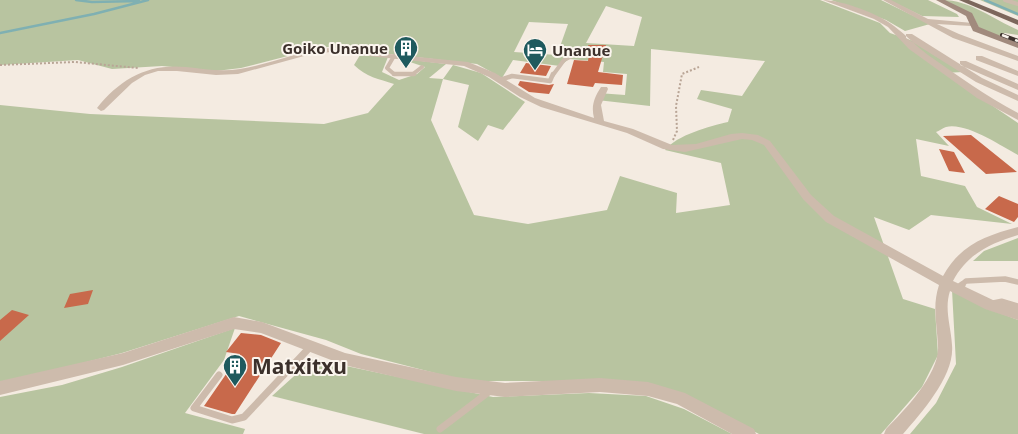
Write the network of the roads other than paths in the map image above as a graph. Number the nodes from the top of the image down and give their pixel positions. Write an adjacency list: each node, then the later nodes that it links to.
1 (826, 0): 11 (street)
2 (886, 0): 8 (street)
3 (940, 0): 10 (street)
4 (963, 0): 9 (main road)
5 (970, 0): 9 (main road)
6 (1005, 0): 7 (lane)
7 (1018, 4)
8 (926, 21): 10 (street); 17 (street)
9 (1018, 22)
10 (971, 24): 13 (street)
11 (890, 26): 12 (street); 25 (street)
12 (923, 45): 21 (street); 23 (street)
13 (1018, 46)
14 (586, 49): 20 (lane)
15 (394, 56): 18 (lane); 20 (street); 24 (street)
16 (979, 58): 19 (street)
17 (1018, 58)
18 (422, 67)
19 (1018, 74)
20 (500, 80): 26 (street)
21 (1018, 87)
22 (604, 89): 26 (street)
23 (1018, 98)
24 (101, 108)
25 (1018, 117)
26 (600, 123): 29 (street)
27 (1018, 231): 29 (street)
28 (1018, 282): 29 (lane)
29 (951, 285): 30 (street); 39 (street)
30 (990, 305): 31 (lane); 32 (street)
31 (1018, 307)
32 (1018, 315)
33 (311, 346): 34 (lane); 35 (street); 36 (street)
34 (219, 375)
35 (0, 388)
36 (494, 389): 37 (lane); 38 (street)
37 (440, 429)
38 (748, 434)
39 (892, 434)

